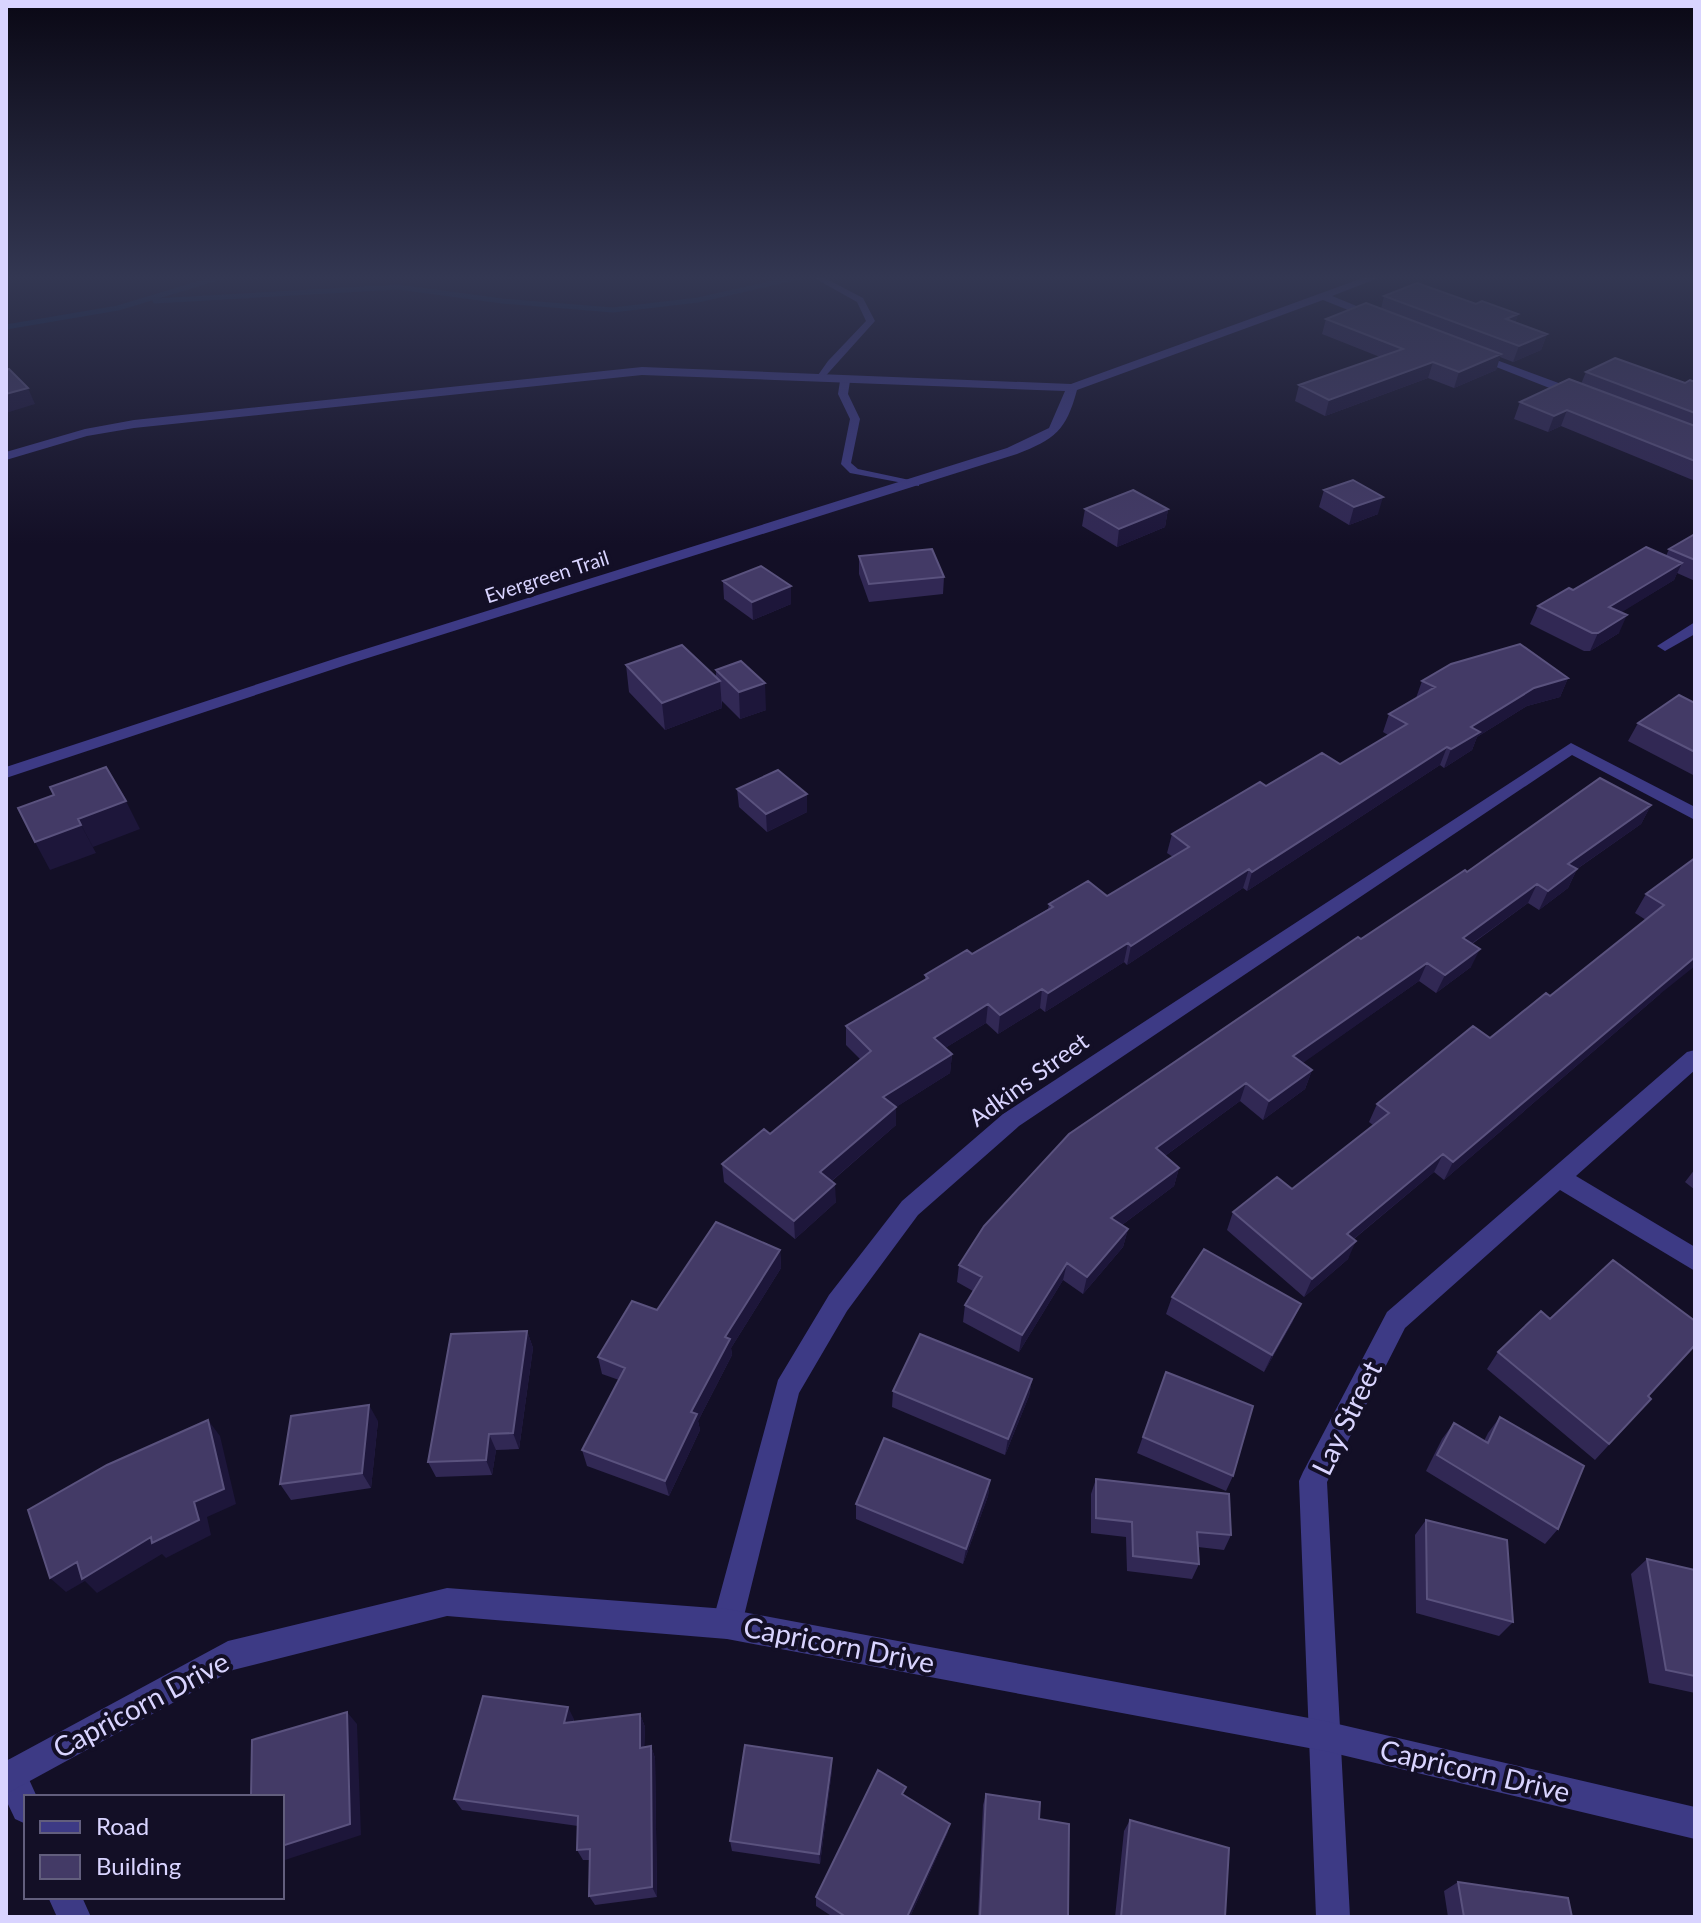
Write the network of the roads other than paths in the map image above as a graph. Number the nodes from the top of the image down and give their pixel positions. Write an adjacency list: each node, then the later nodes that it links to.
1 (828, 365): 4 (lane)
2 (1135, 365): 6 (street)
3 (1500, 365): 7 (street)
4 (821, 378): 5 (street); 8 (street)
5 (845, 381): 6 (street); 9 (lane)
6 (1072, 388): 9 (street, Evergreen Trail)
7 (1590, 399)
8 (6, 456)
9 (915, 484): 12 (street, Evergreen Trail)
10 (1695, 627): 11 (street)
11 (1665, 646)
12 (6, 773)
13 (1695, 814): 17 (street, Adkins Street)
14 (1695, 1058): 15 (street, Lay Street)
15 (1557, 1177): 16 (street); 18 (street, Lay Street)
16 (1695, 1260)
17 (727, 1624): 18 (street, Capricorn Drive); 19 (street, Capricorn Drive)
18 (1325, 1736): 21 (street, Capricorn Drive); 22 (street, Lay Street)
19 (9, 1777): 20 (street)
20 (24, 1804)
21 (1695, 1823)
22 (1333, 1917)

